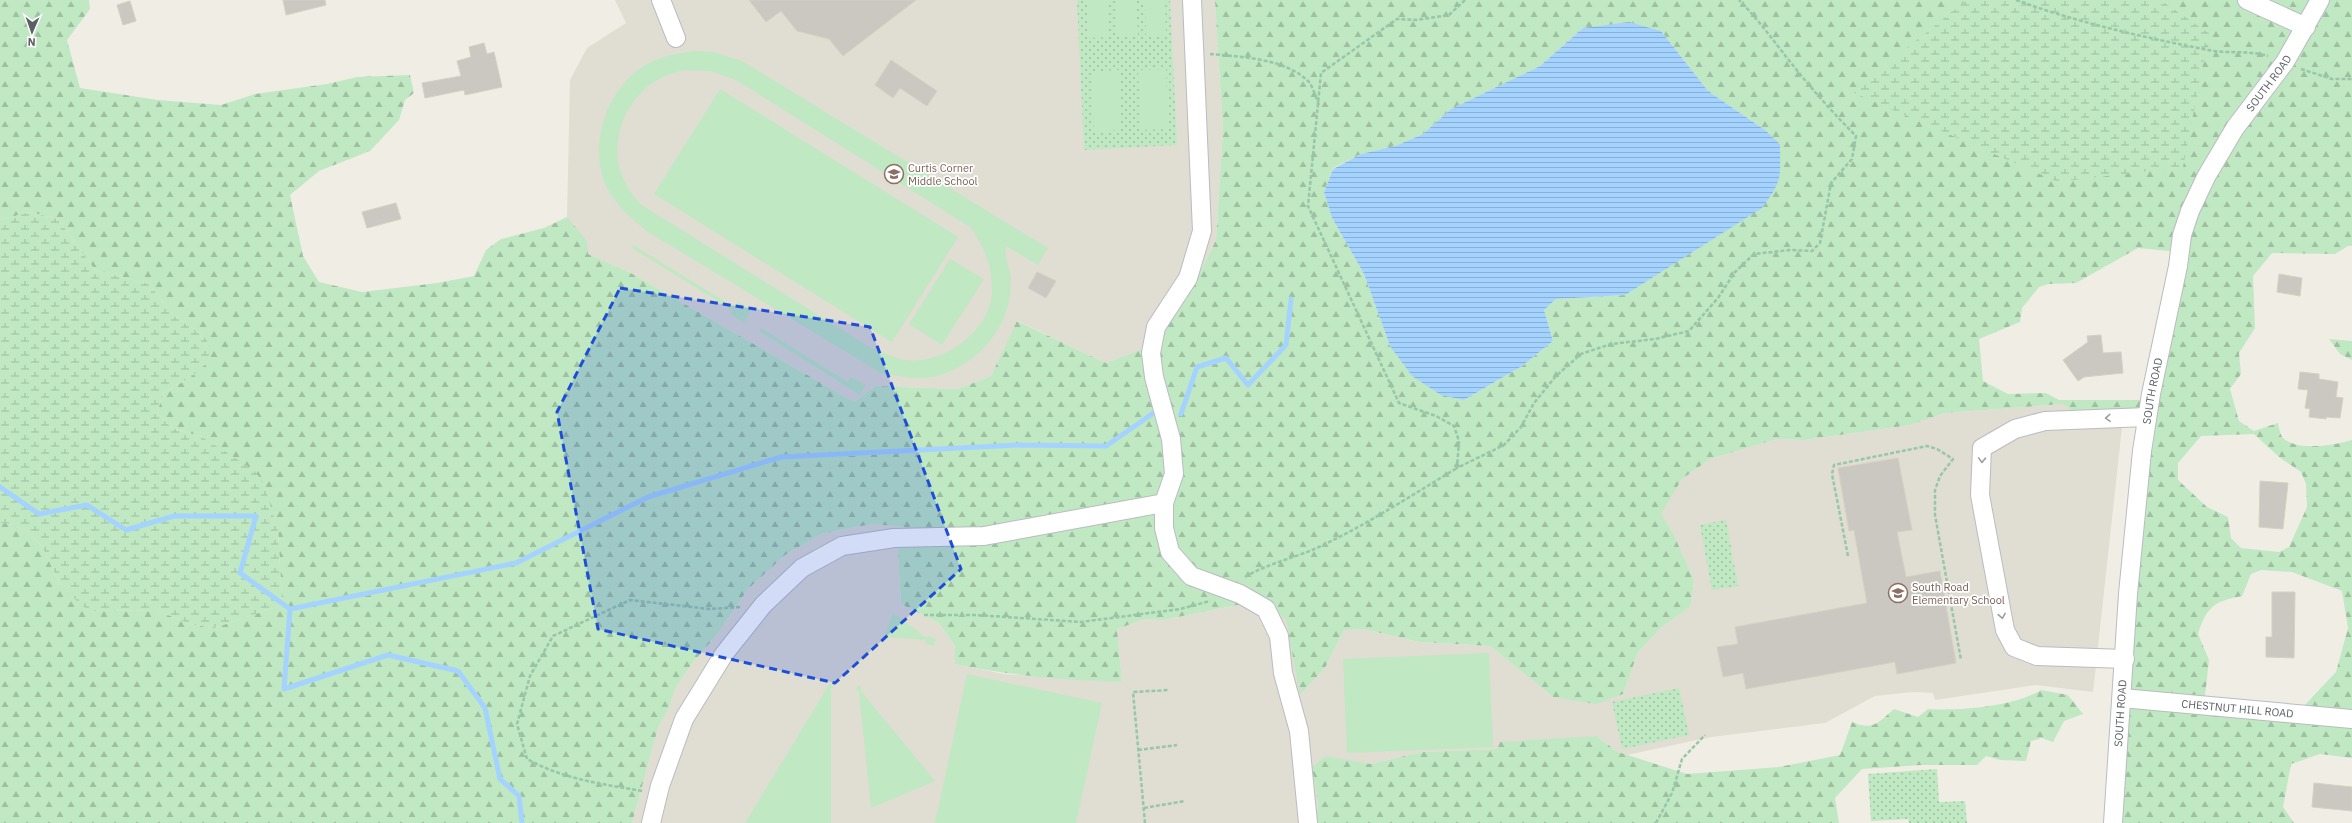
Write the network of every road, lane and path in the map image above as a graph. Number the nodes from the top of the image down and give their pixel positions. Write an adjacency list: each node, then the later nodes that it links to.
1 (661, 0): 9 (street)
2 (1192, 0): 10 (street)
3 (1465, 0): 13 (path)
4 (1739, 0): 15 (path)
5 (2016, 0): 11 (path)
6 (2247, 0): 8 (street)
7 (2320, 0): 8 (street, SOUTH ROAD)
8 (2306, 27): 11 (street, SOUTH ROAD)
9 (676, 38)
10 (1193, 52): 13 (path); 16 (street)
11 (2286, 62): 12 (path); 14 (street, SOUTH ROAD)
12 (2352, 80)
13 (1319, 105): 15 (path)
14 (2147, 416): 21 (street, SOUTH ROAD); 21 (street, one-way to 21)
15 (1457, 468): 18 (path)
16 (1164, 503): 18 (street); 19 (street)
17 (1848, 556): 22 (path)
18 (1221, 594): 20 (path); 34 (street)
19 (763, 605): 29 (street); 29 (path)
20 (924, 615)
21 (2124, 659): 24 (street, SOUTH ROAD)
22 (1961, 660)
23 (1169, 690): 28 (path)
24 (2122, 698): 25 (street, CHESTNUT HILL ROAD); 36 (street, SOUTH ROAD)
25 (2352, 719)
26 (1705, 735): 35 (path)
27 (1177, 746): 28 (path)
28 (1138, 750): 31 (path)
29 (658, 794): 32 (street)
30 (1185, 801): 31 (path)
31 (1144, 808): 33 (path)
32 (650, 823)
33 (1145, 823)
34 (1308, 823)
35 (1656, 823)
36 (2113, 823)

